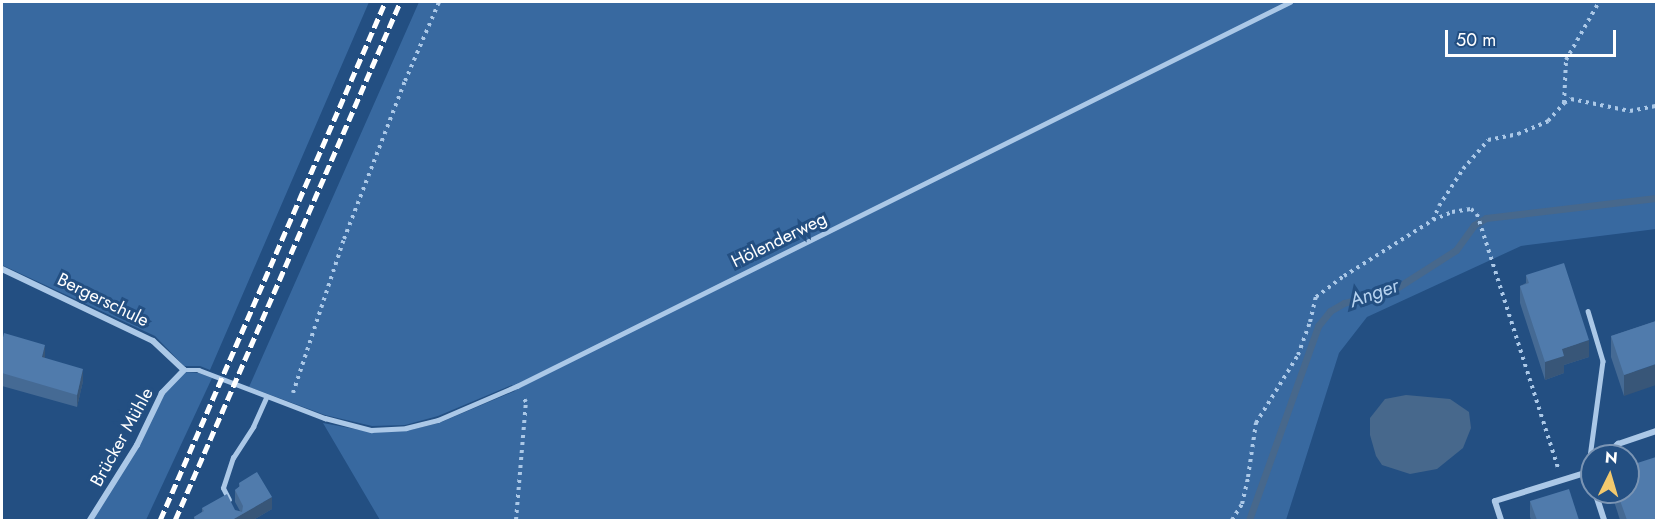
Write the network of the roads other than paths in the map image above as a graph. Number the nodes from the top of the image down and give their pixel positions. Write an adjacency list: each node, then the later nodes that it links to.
1 (1290, 2): 5 (lane, Hölenderweg)
2 (2, 269): 4 (street, Bergerschule)
3 (1588, 311): 7 (lane)
4 (184, 370): 5 (lane, Hölenderweg); 12 (street, Brücker Mühle)
5 (266, 398): 10 (lane)
6 (1656, 431): 8 (street)
7 (1593, 444)
8 (1618, 444)
9 (1580, 474): 13 (street)
10 (231, 504)
11 (1598, 504): 14 (street)
12 (90, 520)
13 (1501, 520)
14 (1604, 520)

